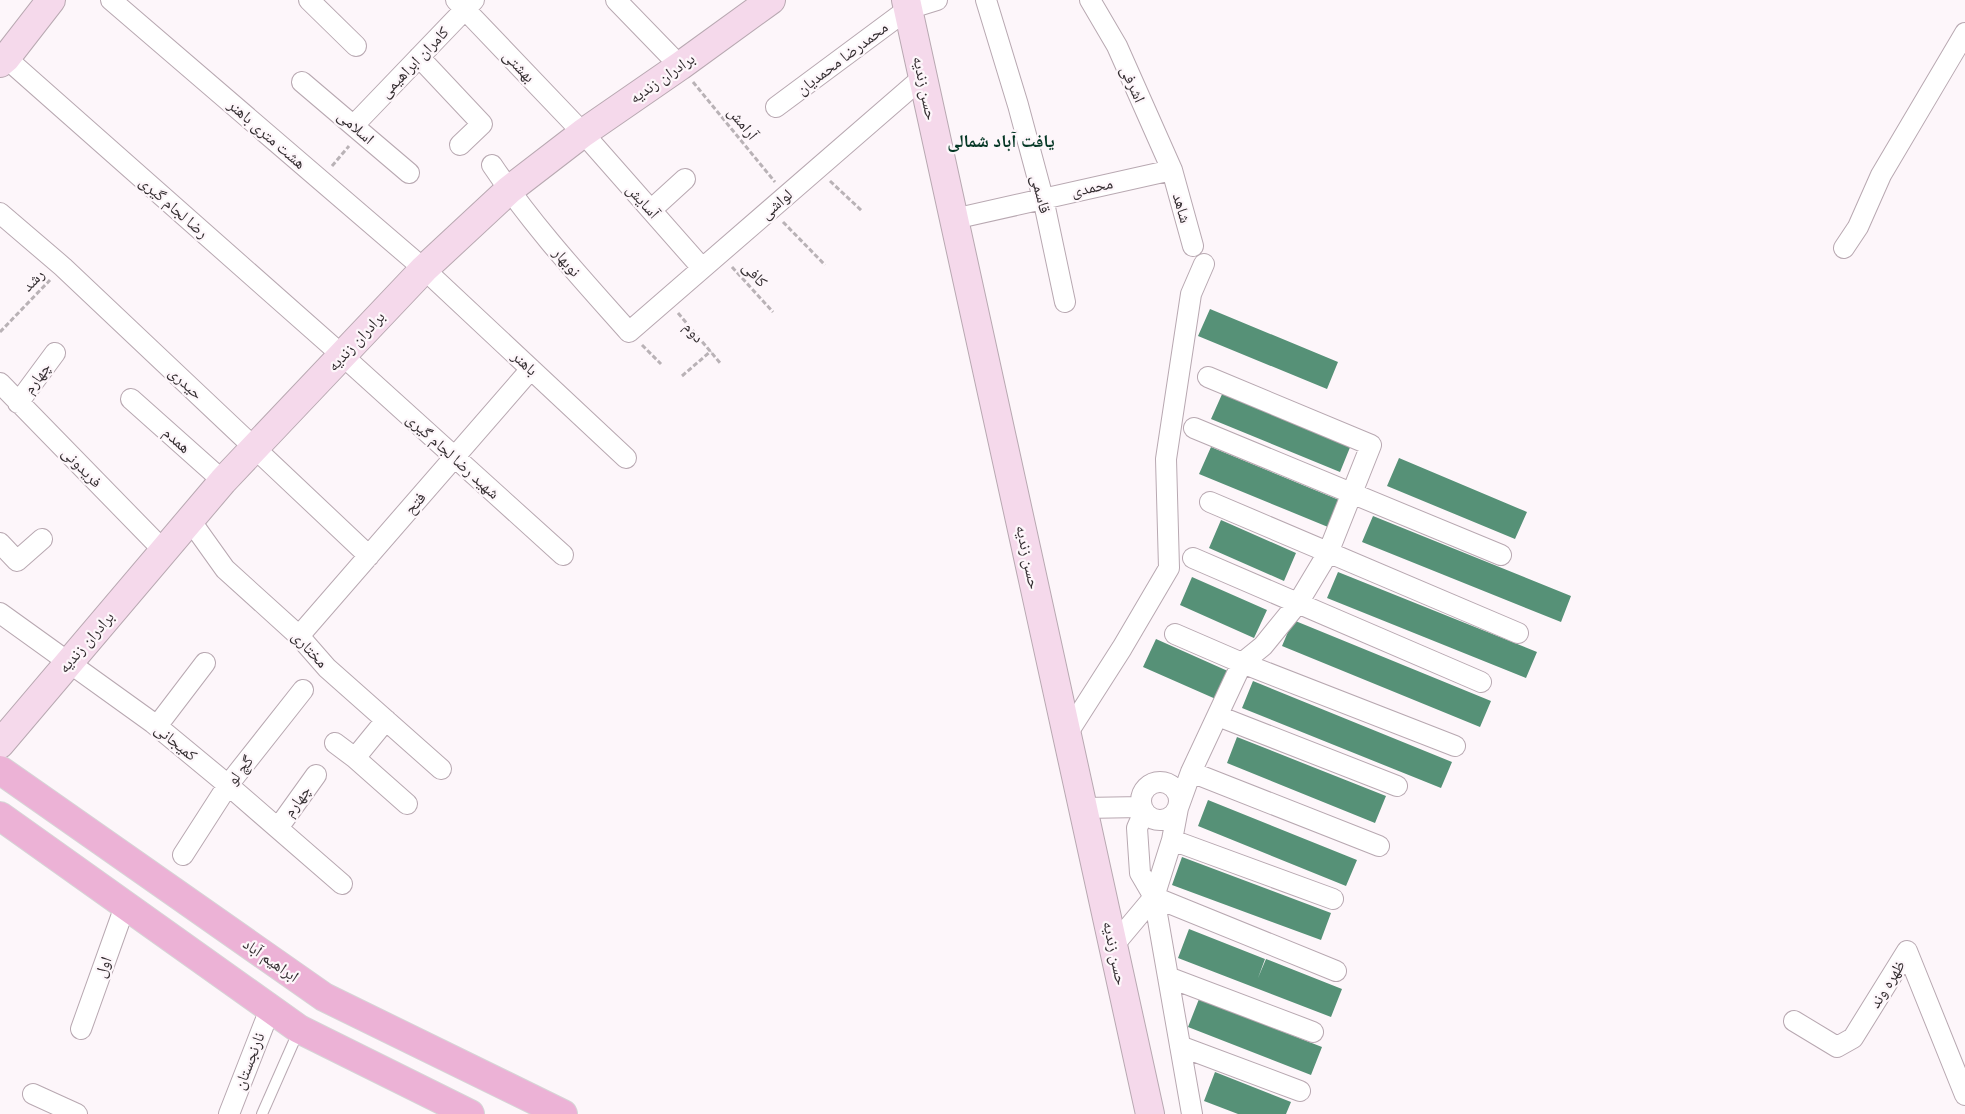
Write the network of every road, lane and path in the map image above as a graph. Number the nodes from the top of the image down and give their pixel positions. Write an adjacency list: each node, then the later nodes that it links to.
1 (51, 0): 14 (street)
2 (111, 0): 27 (street, هشت متری باهنر)
3 (309, 0): 12 (street)
4 (616, 0): 15 (street)
5 (937, 0): 10 (street)
6 (986, 0): 30 (street, قاسمی)
7 (1090, 0): 24 (street, اشرفی)
8 (763, 2): 15 (street, برادران زندیه)
9 (465, 3): 13 (street, کامران ابراهیمی); 20 (street, بهشتی)
10 (907, 4): 16 (street, حسن زندیه); 18 (street, محمدرضا محمدیان)
11 (1965, 33): 37 (street)
12 (356, 46)
13 (419, 57): 19 (street, کامران ابراهیمی); 21 (street)
14 (3, 60): 51 (street, رضا لجام گیری)
15 (680, 66): 20 (street, برادران زندیه); 29 (path, آرامش)
16 (923, 77): 23 (street, لواشی); 35 (street, حسن زندیه)
17 (302, 82): 19 (street, اسلامی)
18 (776, 107)
19 (357, 128): 25 (street, اسلامی); 27 (path)
20 (582, 133): 28 (street, برادران زندیه); 32 (street, آسایش)
21 (460, 145)
22 (492, 165): 28 (street)
23 (816, 169): 29 (street, لواشی); 33 (path)
24 (1172, 170): 30 (street, محمدی); 36 (street, شاهد)
25 (409, 174)
26 (685, 179): 32 (street)
27 (321, 181): 43 (street, هشت متری باهنر)
28 (509, 190): 43 (street, برادران زندیه); 48 (street, نوبهار)
29 (786, 196): 31 (street, لواشی)
30 (1043, 198): 35 (street, محمدی); 45 (street, قاسمی)
31 (771, 209): 38 (street, لواشی); 40 (path)
32 (651, 210): 42 (street, آسایش)
33 (862, 211)
34 (0, 213): 41 (street, حیدری)
35 (954, 219): 89 (street, حسن زندیه)
36 (1193, 246)
37 (1844, 248)
38 (720, 254): 42 (street, لواشی); 46 (path, کافی)
39 (1204, 264): 89 (street)
40 (825, 265)
41 (63, 267): 47 (path, رشد); 61 (street, حیدری)
42 (702, 268): 44 (street, لواشی)
43 (424, 269): 51 (street, برادران زندیه); 54 (street, باهنر)
44 (667, 299): 48 (street, لواشی); 49 (path, دوم)
45 (1065, 302)
46 (773, 312)
47 (0, 332)
48 (629, 332): 52 (path)
49 (711, 351): 53 (path, دوم); 55 (path)
50 (55, 353): 59 (street, چهارم)
51 (343, 356): 61 (street, برادران زندیه); 62 (street, شهید رضا لجام گیری)
52 (661, 364)
53 (721, 364)
54 (531, 369): 62 (street, فتح); 63 (street, باهنر)
55 (682, 376)
56 (1208, 377): 65 (street)
57 (0, 383): 59 (street, فریدونی)
58 (132, 399): 64 (street, همدم)
59 (18, 403): 70 (street, فریدونی)
60 (1194, 428): 65 (street)
61 (254, 448): 64 (street, برادران زندیه); 74 (street, حیدری)
62 (454, 457): 72 (street, شهید رضا لجام گیری); 74 (street, فتح)
63 (626, 458)
64 (223, 481): 67 (street, برادران زندیه)
65 (1353, 494): 71 (street); 73 (street)
66 (1210, 502): 71 (street)
67 (190, 520): 70 (street, برادران زندیه); 80 (street, مختاری)
68 (42, 539): 69 (street)
69 (0, 543)
70 (164, 551): 81 (street, برادران زندیه)
71 (1328, 553): 76 (street); 78 (street)
72 (563, 555)
73 (1500, 555)
74 (369, 556): 80 (street, فتح)
75 (1193, 558): 76 (street)
76 (1298, 603): 83 (street); 84 (street)
77 (0, 613): 81 (street, کمیجانی)
78 (1518, 633)
79 (1175, 634): 83 (street)
80 (299, 636): 87 (street, مختاری)
81 (68, 662): 88 (street, کمیجانی); 91 (street, برادران زندیه)
82 (204, 663): 88 (street)
83 (1242, 663): 86 (street); 92 (street)
84 (1481, 682)
85 (303, 690): 98 (street, گچ لو)
86 (1218, 716): 96 (street); 99 (street)
87 (386, 720): 93 (street); 94 (street, مختاری)
88 (157, 726): 98 (street, کمیجانی)
89 (1067, 734): 101 (street, حسن زندیه)
90 (335, 743): 93 (street)
91 (0, 744)
92 (1455, 746)
93 (355, 758): 100 (street)
94 (441, 769)
95 (0, 770): 129 (main road, ابراهیم آباد)
96 (1191, 772): 102 (street); 107 (street)
97 (316, 775): 105 (street, چهارم)
98 (228, 785): 105 (street, کمیجانی); 108 (street, گچ لو)
99 (1397, 786)
100 (407, 804)
101 (1083, 808): 103 (street); 113 (street, حسن زندیه)
102 (1178, 808): 103 (street); 103 (street); 106 (street)
103 (1143, 809): 110 (street)
104 (0, 816): 112 (main road)
105 (278, 828): 109 (street, کمیجانی)
106 (1172, 840): 110 (street); 111 (street)
107 (1378, 846)
108 (182, 854)
109 (342, 884)
110 (1154, 897): 113 (street); 114 (street); 115 (street)
111 (1333, 898)
112 (125, 906): 116 (main road); 118 (street, اول)
113 (1113, 946): 130 (street, حسن زندیه)
114 (1336, 970)
115 (1168, 977): 120 (street); 121 (street)
116 (270, 1009): 119 (main road); 126 (street, نارنجستان)
117 (1794, 1021): 123 (street, ظهره وند)
118 (81, 1029)
119 (299, 1029): 127 (lane); 128 (main road)
120 (1313, 1032)
121 (1180, 1046): 122 (street); 131 (street)
122 (1300, 1091)
123 (1965, 1095)
124 (39, 1102): 125 (street)
125 (69, 1112)
126 (229, 1114)
127 (262, 1114)
128 (470, 1114)
129 (563, 1114)
130 (1150, 1114)
131 (1192, 1114)

